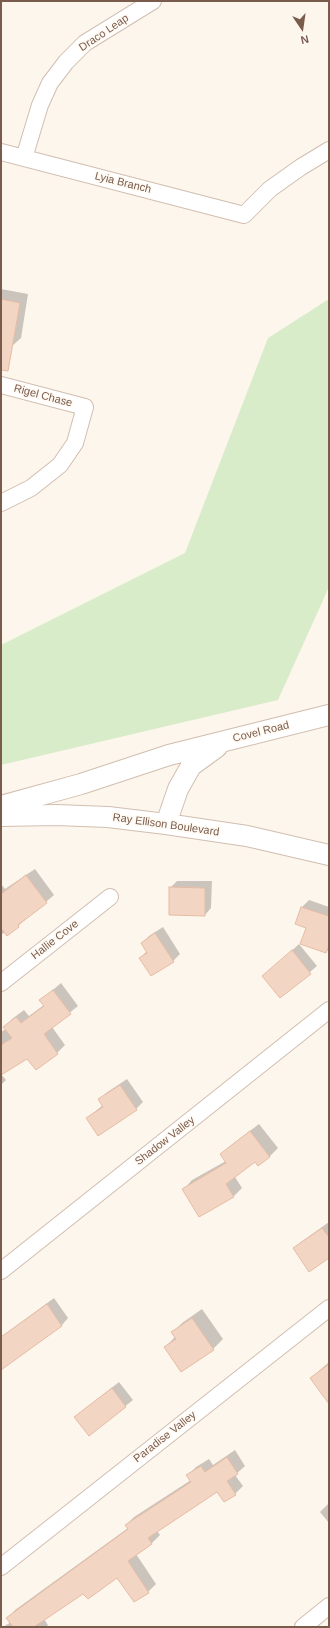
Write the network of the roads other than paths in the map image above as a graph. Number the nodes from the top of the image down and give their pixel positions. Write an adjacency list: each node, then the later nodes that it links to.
1 (153, 1): 4 (street, Draco Leap)
2 (329, 150): 4 (street, Lyia Branch)
3 (1, 152): 4 (street, Lyia Branch)
4 (24, 158)
5 (1, 385): 6 (street, Rigel Chase)
6 (1, 503)
7 (329, 715): 8 (street, Covel Road)
8 (226, 740): 9 (street); 11 (street, Covel Road)
9 (1, 806)
10 (1, 816): 11 (street, Ray Ellison Boulevard)
11 (166, 824): 12 (street, Ray Ellison Boulevard)
12 (329, 855)
13 (110, 897): 14 (street, Hallie Cove)
14 (1, 983)
15 (329, 1010): 16 (street, Shadow Valley)
16 (1, 1271)
17 (329, 1308): 18 (street, Paradise Valley)
18 (1, 1567)
19 (329, 1606): 20 (street)
20 (303, 1627)

